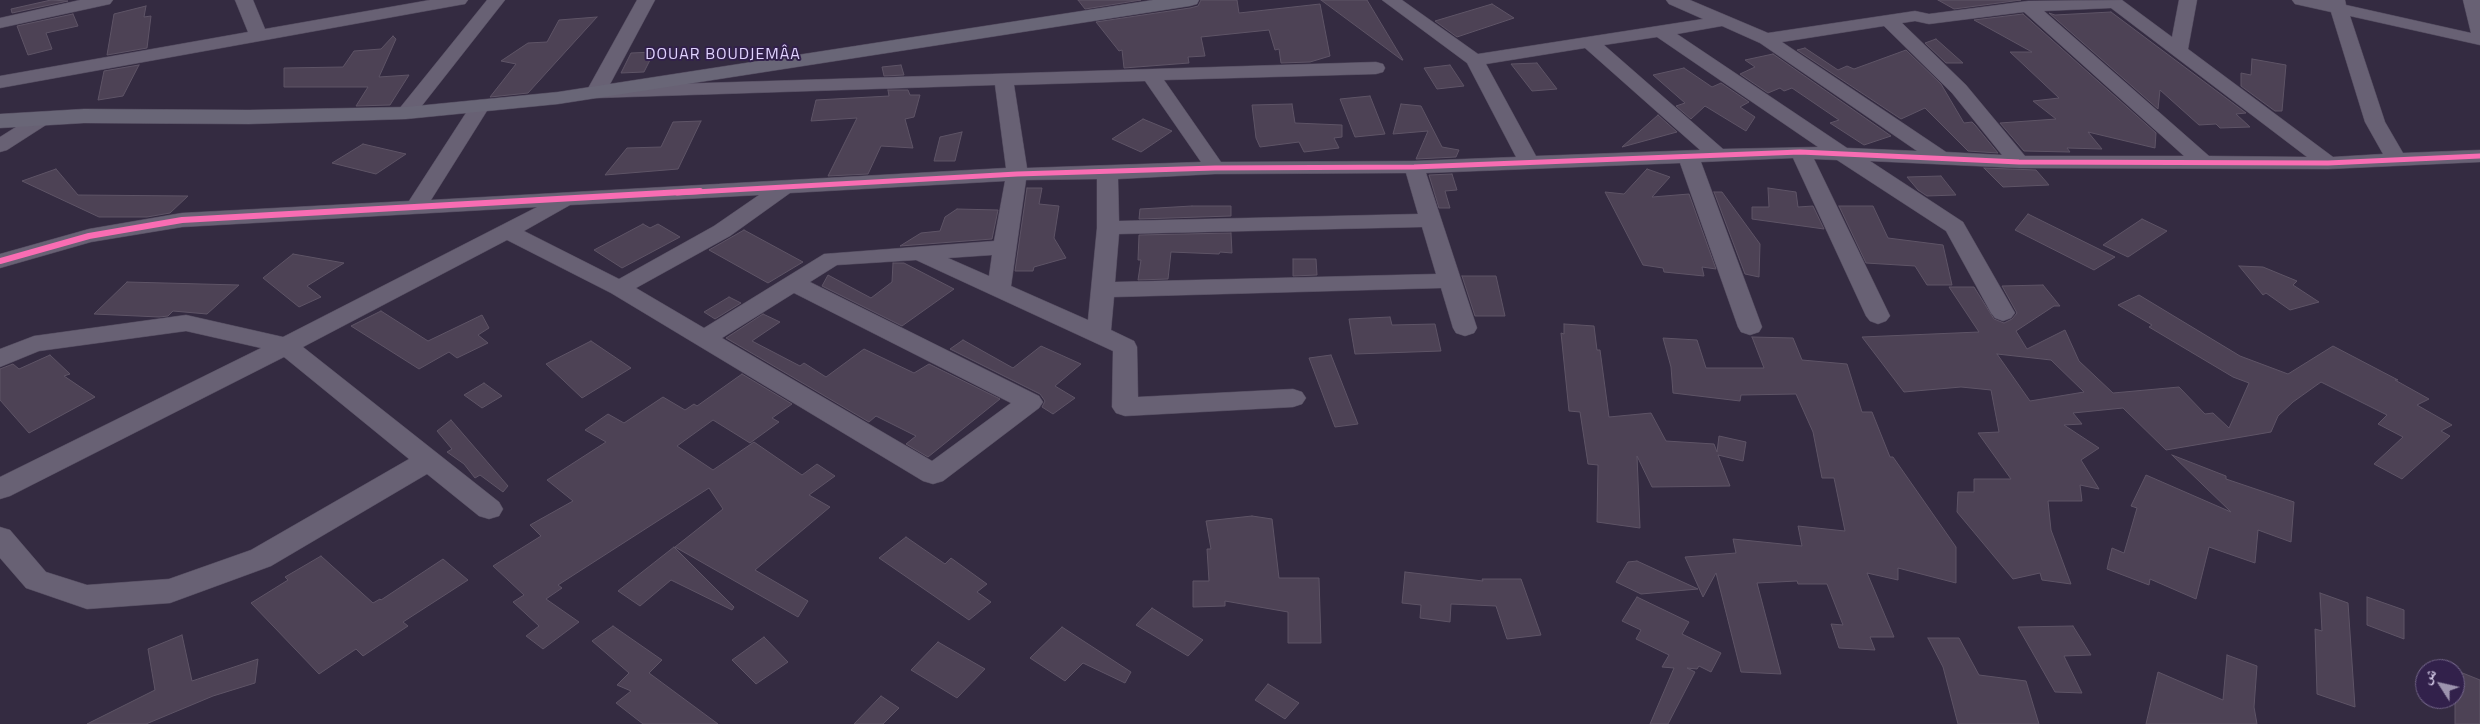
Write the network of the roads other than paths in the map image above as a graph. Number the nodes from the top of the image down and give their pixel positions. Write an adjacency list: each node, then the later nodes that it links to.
1 (104, 0): 16 (street)
2 (244, 0): 20 (street)
3 (459, 0): 20 (street)
4 (496, 0): 32 (street)
5 (646, 0): 30 (street)
6 (1190, 0): 30 (street)
7 (1391, 0): 25 (street)
8 (1675, 0): 17 (street)
9 (2188, 0): 24 (street)
10 (2301, 0): 13 (street)
11 (2472, 0): 19 (street)
12 (2113, 1): 14 (street); 24 (street)
13 (2337, 4): 22 (street); 42 (street)
14 (2028, 6): 15 (street); 45 (street)
15 (1891, 12): 21 (street); 44 (street)
16 (1, 16)
17 (1722, 21): 18 (street); 21 (street)
18 (1661, 31): 23 (street); 38 (street)
19 (2480, 33)
20 (259, 36): 29 (street)
21 (1766, 40): 41 (street)
22 (2480, 40)
23 (1589, 42): 25 (street); 37 (street)
24 (2179, 50): 46 (street)
25 (1475, 60): 43 (street)
26 (1376, 68): 27 (street)
27 (1151, 75): 28 (street); 48 (street)
28 (1004, 80): 30 (street); 50 (street)
29 (0, 82)
30 (596, 92): 31 (street)
31 (480, 106): 32 (street); 53 (street)
32 (406, 112): 33 (street)
33 (42, 118): 34 (street); 35 (street)
34 (0, 121)
35 (0, 146)
36 (1800, 152): 37 (street); 38 (street); 66 (street)
37 (1717, 154): 39 (street)
38 (1842, 154): 41 (street); 65 (street)
39 (1688, 156): 43 (street); 67 (street)
40 (2480, 156): 42 (street)
41 (1942, 159): 44 (street)
42 (2397, 160): 46 (street)
43 (1529, 162): 47 (street)
44 (2019, 162): 45 (street)
45 (2203, 162): 46 (street)
46 (2328, 163)
47 (1414, 167): 48 (street); 54 (street)
48 (1215, 168): 49 (street)
49 (1107, 173): 50 (street); 55 (street)
50 (1017, 174): 51 (street); 57 (street)
51 (784, 187): 52 (street); 62 (street)
52 (570, 199): 53 (street); 56 (street)
53 (416, 207): 59 (street)
54 (1431, 220): 55 (street); 60 (street)
55 (1108, 228): 64 (street)
56 (506, 231): 62 (street); 71 (street)
57 (1004, 247): 58 (street); 63 (street)
58 (916, 252): 61 (street); 63 (street)
59 (0, 261)
60 (1450, 281): 64 (street); 68 (street)
61 (793, 283): 70 (street); 70 (street)
62 (619, 288): 70 (street)
63 (999, 289): 69 (street)
64 (1104, 290): 69 (street)
65 (2003, 313)
66 (1878, 316)
67 (1750, 327)
68 (1465, 328)
69 (1099, 334): 73 (street)
70 (703, 339)
71 (286, 346): 72 (street); 74 (street); 75 (street)
72 (0, 358)
73 (1293, 398)
74 (428, 461): 76 (street); 77 (street)
75 (0, 489)
76 (489, 509)
77 (5, 552)

